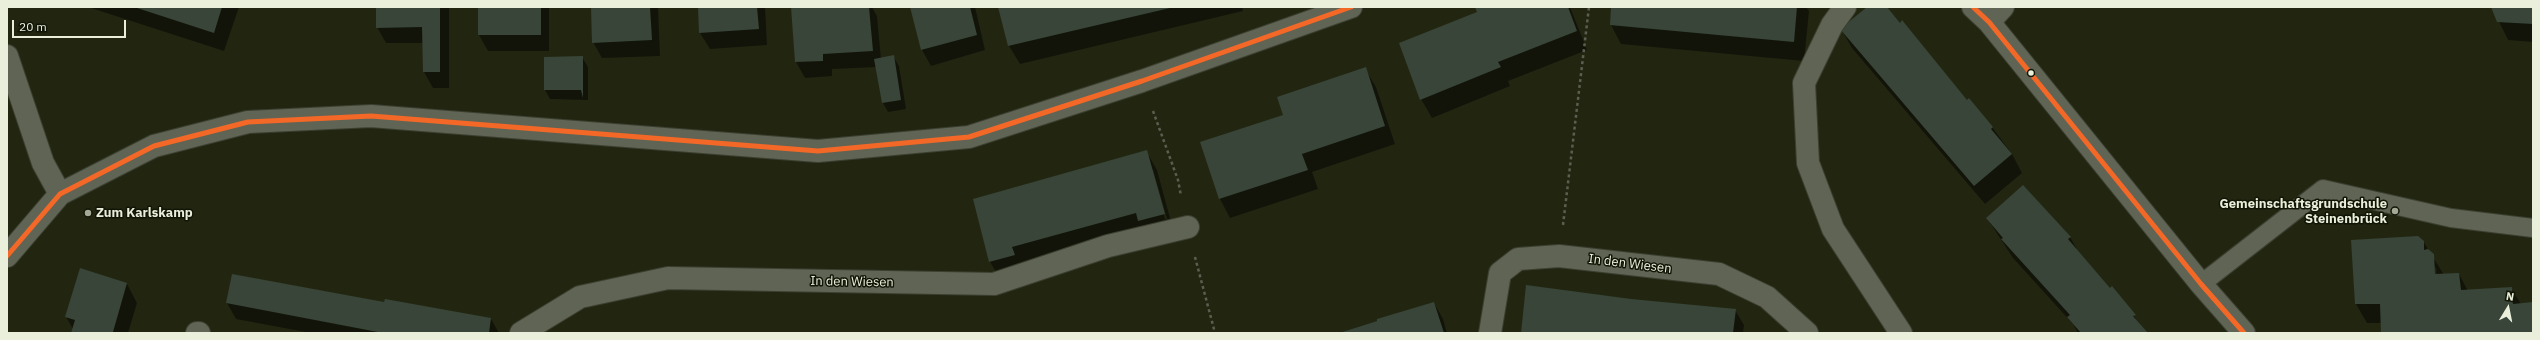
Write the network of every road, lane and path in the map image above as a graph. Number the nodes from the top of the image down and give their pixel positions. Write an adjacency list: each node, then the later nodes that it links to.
1 (1350, 7): 7 (street)
2 (1589, 7): 11 (path)
3 (1845, 7): 16 (street)
4 (1973, 7): 5 (street)
5 (1996, 15): 12 (street)
6 (7, 56): 7 (street)
7 (60, 194): 10 (street)
8 (1188, 227): 13 (street, In den Wiesen)
9 (2533, 228): 12 (lane)
10 (7, 256)
11 (1560, 256): 14 (street, In den Wiesen); 15 (street, In den Wiesen)
12 (2201, 284): 17 (street)
13 (521, 333)
14 (1490, 333)
15 (1807, 333)
16 (1901, 333)
17 (2244, 333)

